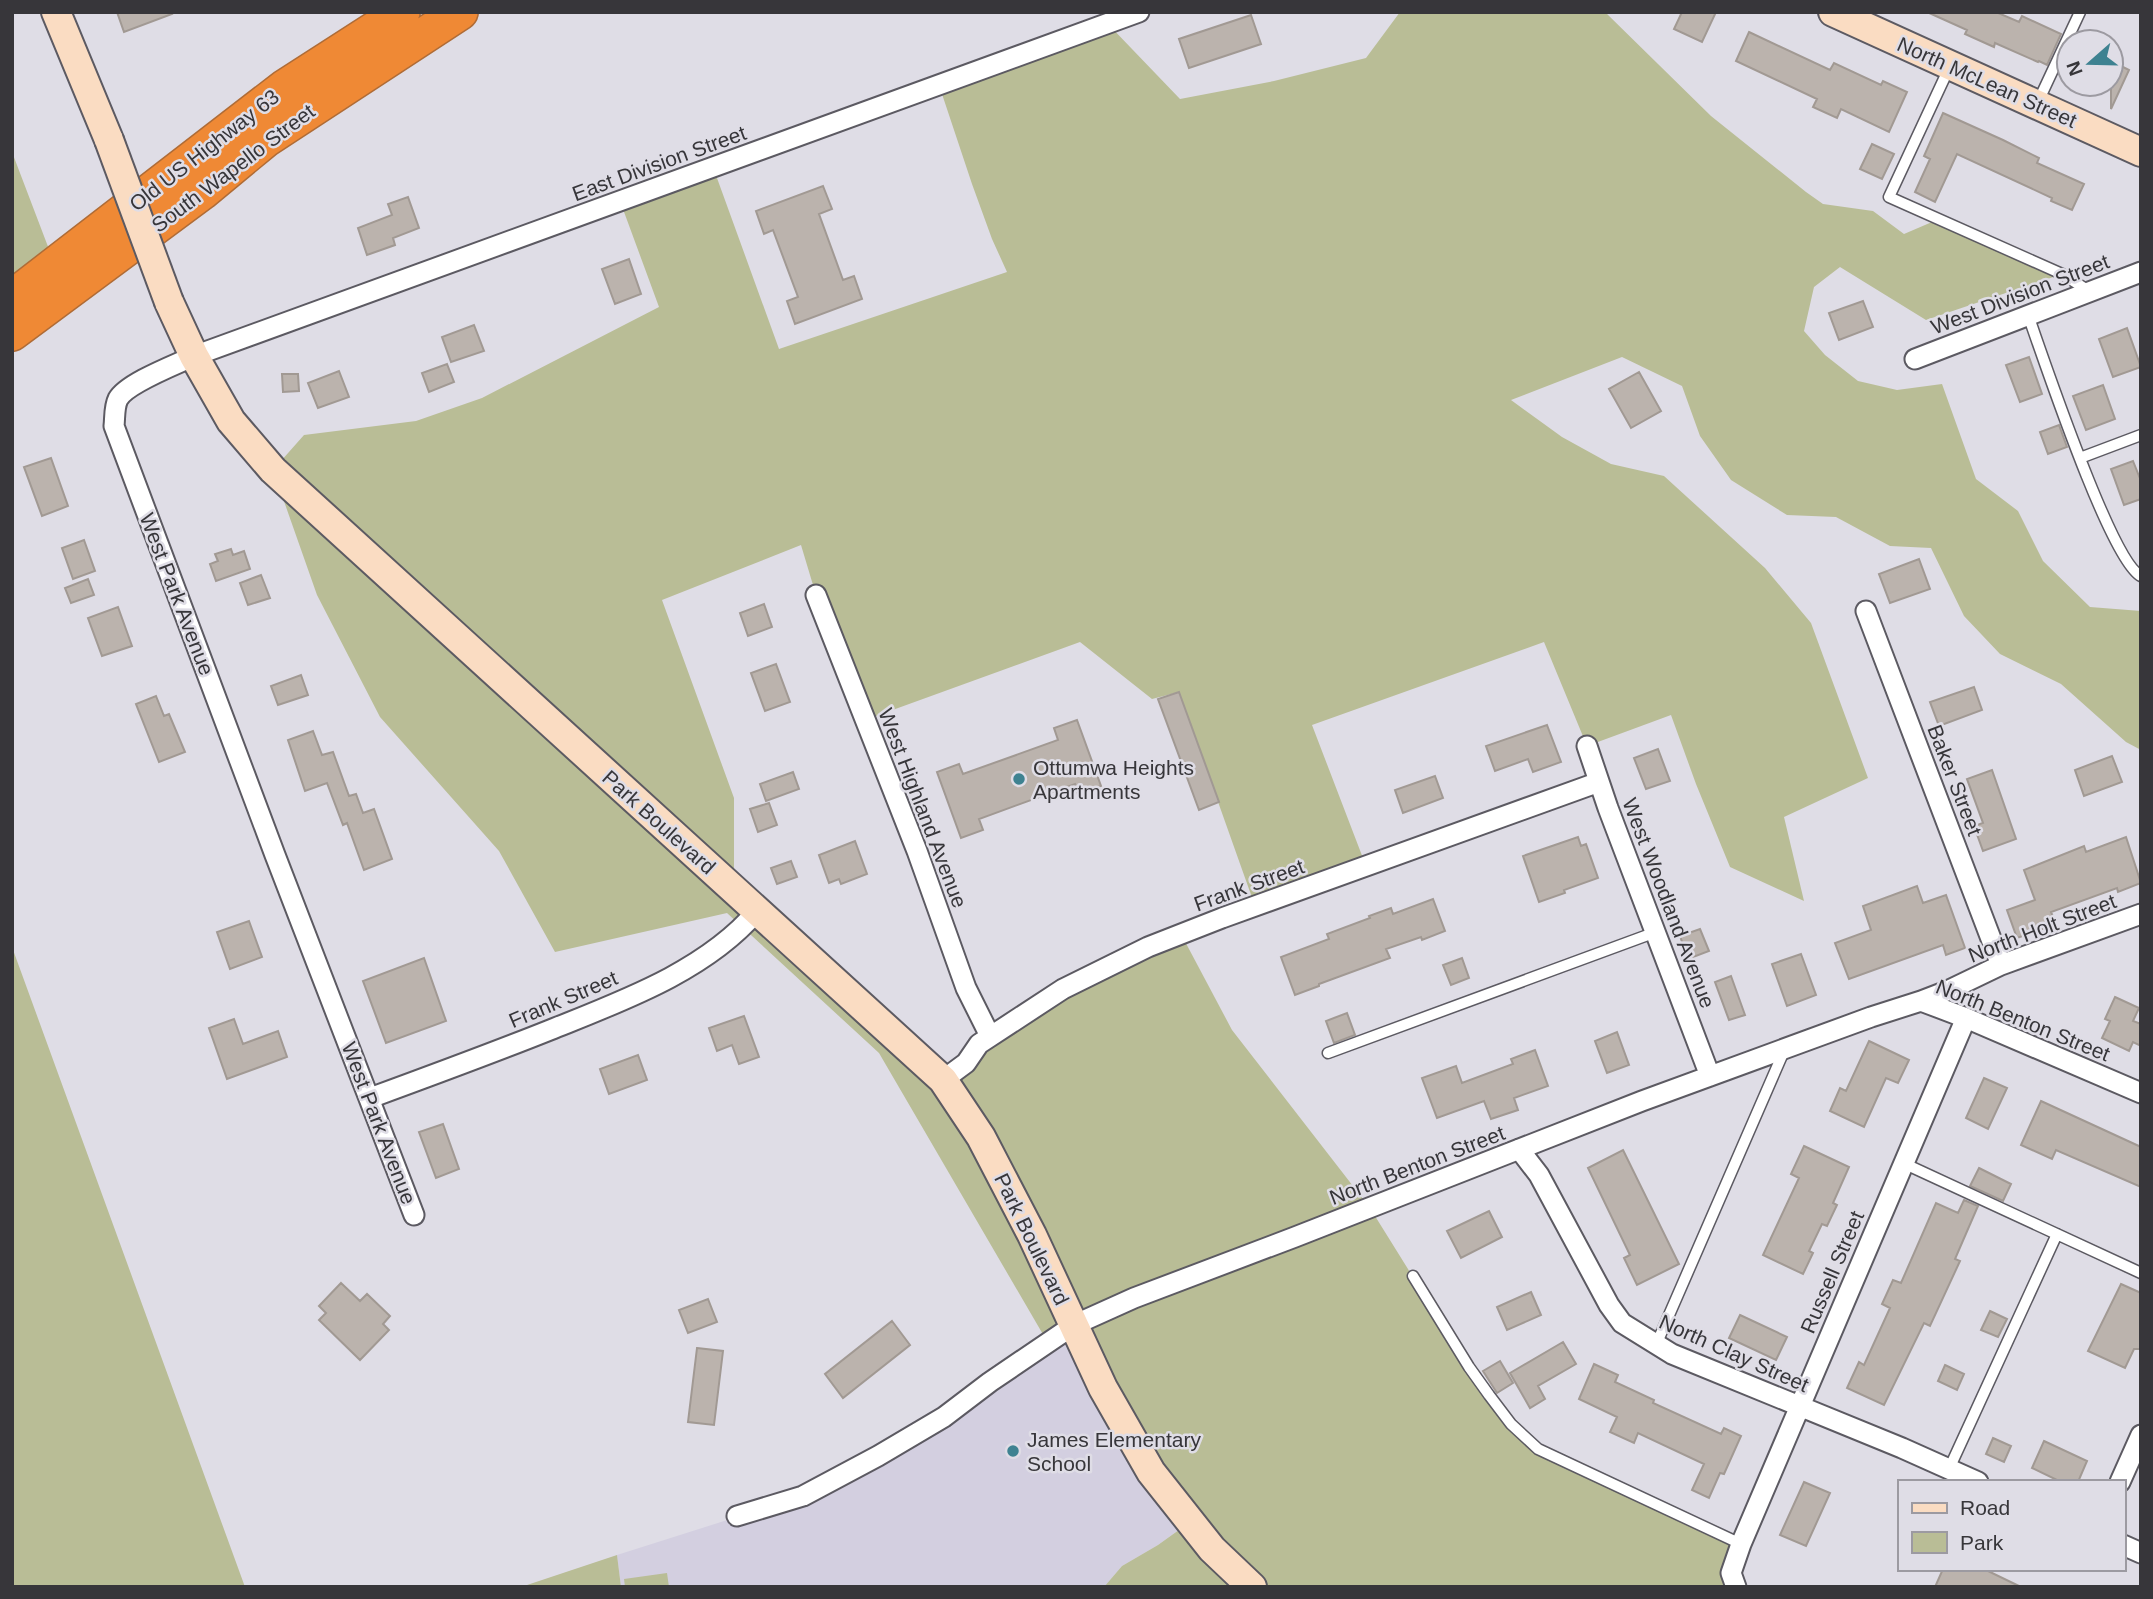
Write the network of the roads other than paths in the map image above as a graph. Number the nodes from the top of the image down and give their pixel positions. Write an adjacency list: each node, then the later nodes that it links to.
1 (56, 12): 15 (main road, bridge)
2 (402, 12): 12 (highway, Old US Highway 63)
3 (460, 12): 14 (highway, South Wapello Street)
4 (1139, 12): 15 (street, East Division Street)
5 (1833, 12): 7 (main road, North McLean Street)
6 (2080, 12): 8 (lane)
7 (1950, 65): 8 (main road, North McLean Street); 11 (lane)
8 (2037, 104): 9 (main road, North McLean Street)
9 (2141, 152)
10 (2141, 272): 11 (street, West Division Street)
11 (2090, 291): 13 (street, West Division Street)
12 (12, 298)
13 (2028, 315): 16 (street, West Division Street); 18 (lane)
14 (12, 333)
15 (194, 356): 24 (main road, Park Boulevard); 36 (street, West Park Avenue)
16 (1914, 359)
17 (2141, 435): 18 (lane)
18 (2080, 458): 19 (lane)
19 (2141, 576)
20 (816, 595): 30 (street, West Highland Avenue)
21 (1866, 611): 27 (street, Baker Street)
22 (1587, 746): 23 (street, West Woodland Avenue)
23 (1599, 782): 26 (street, West Woodland Avenue); 30 (street, Frank Street)
24 (757, 911): 34 (main road, Park Boulevard); 36 (street, Frank Street)
25 (2137, 919): 27 (street, North Holt Street)
26 (1657, 931): 32 (lane); 33 (street, West Woodland Avenue)
27 (2001, 965): 28 (street, North Holt Street)
28 (1921, 1001): 29 (street, North Benton Street); 31 (street, North Benton Street)
29 (1966, 1018): 35 (street, North Benton Street); 38 (street, Russell Street)
30 (990, 1036): 34 (street, Frank Street)
31 (1785, 1048): 33 (street, North Benton Street); 44 (lane)
32 (1328, 1053)
33 (1710, 1076): 37 (street, North Benton Street)
34 (943, 1080): 43 (main road, Park Boulevard)
35 (2141, 1093)
36 (370, 1098): 39 (street, West Park Avenue)
37 (1519, 1149): 43 (street, North Benton Street); 44 (street, North Clay Street)
38 (1903, 1163): 40 (lane); 45 (street, Russell Street)
39 (414, 1214)
40 (2057, 1234): 41 (lane); 47 (lane)
41 (2141, 1273)
42 (1413, 1276): 51 (lane)
43 (1074, 1325): 50 (street, North Benton Street); 54 (main road, Park Boulevard)
44 (1656, 1345): 45 (street, North Clay Street)
45 (1799, 1407): 47 (street, North Clay Street); 51 (street, Russell Street)
46 (2141, 1434): 49 (street)
47 (1949, 1469): 48 (street, North Clay Street)
48 (1974, 1480)
49 (2121, 1480)
50 (737, 1516)
51 (1741, 1544): 55 (street, Russell Street)
52 (2125, 1546): 53 (street)
53 (2141, 1553)
54 (1252, 1587)
55 (1736, 1587)

